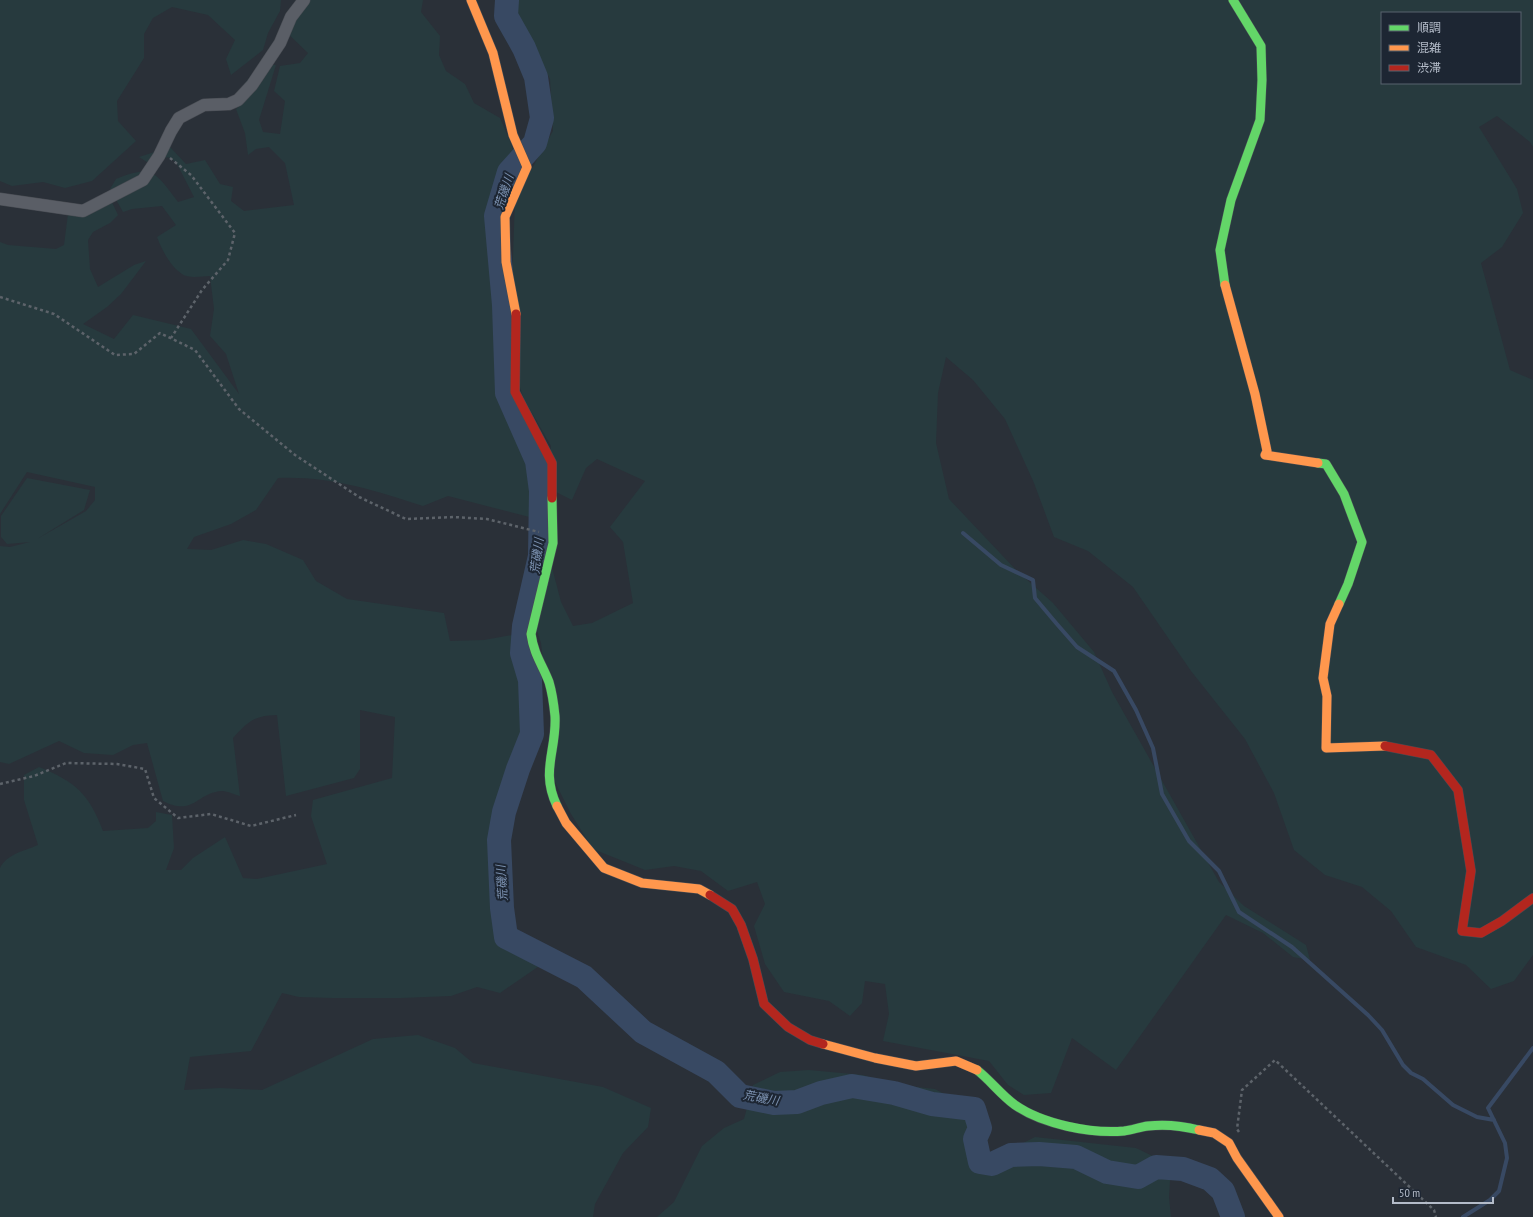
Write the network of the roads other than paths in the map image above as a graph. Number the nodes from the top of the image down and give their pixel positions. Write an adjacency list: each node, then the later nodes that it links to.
1 (304, 0): 4 (street)
2 (472, 0): 6 (street)
3 (1233, 0): 5 (street)
4 (0, 199)
5 (1533, 898)
6 (1279, 1217)

